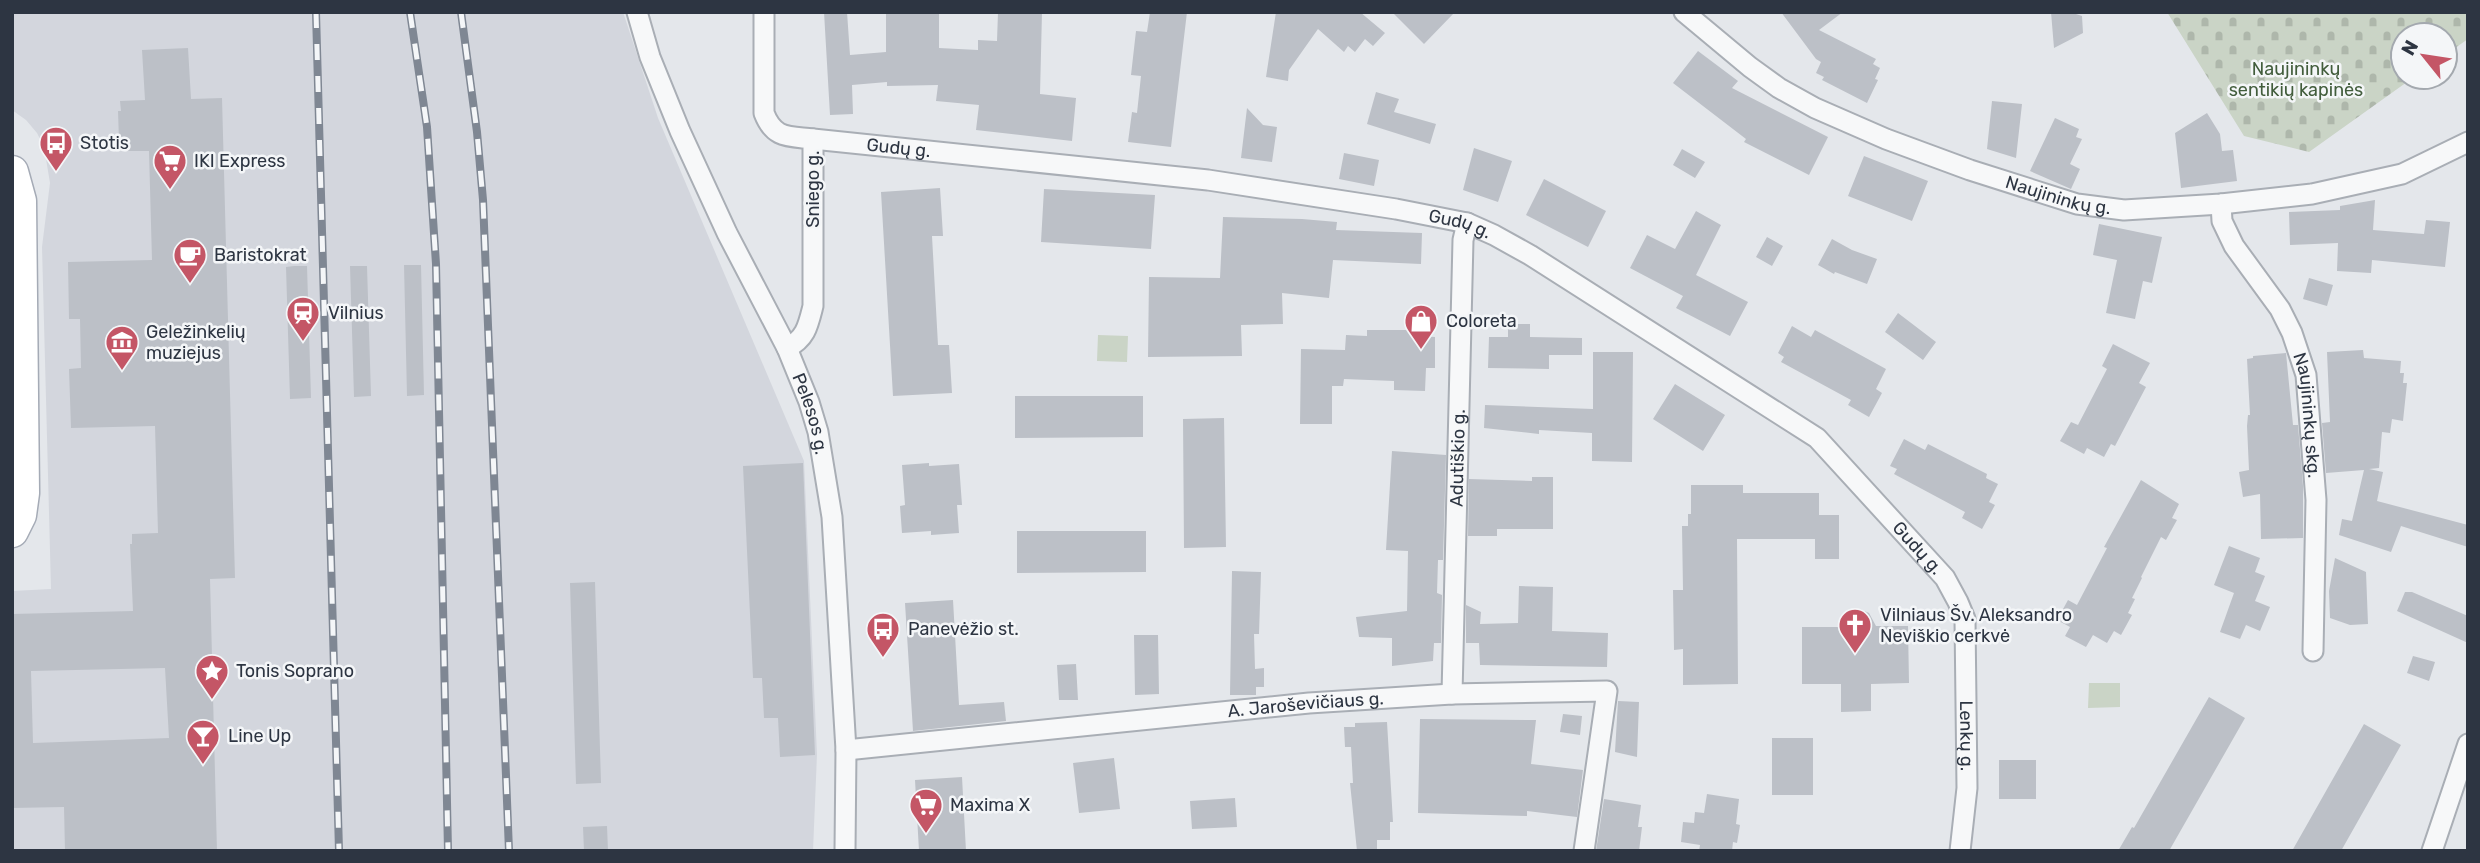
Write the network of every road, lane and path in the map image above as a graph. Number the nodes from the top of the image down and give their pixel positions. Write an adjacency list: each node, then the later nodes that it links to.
1 (637, 12): 9 (street, Pelesos g.)
2 (764, 12): 4 (street, Sniego g.)
3 (1684, 12): 7 (street, Naujininkų g.)
4 (813, 139): 8 (street, Gudų g.); 9 (street, Sniego g.)
5 (2468, 142): 7 (street, Naujininkų g.)
6 (12, 172): 10 (main road)
7 (2221, 204): 12 (street, Naujininkų skg.)
8 (1467, 223): 11 (street, Gudų g.); 13 (street, Adutiškio g.)
9 (787, 348): 15 (street, Pelesos g.)
10 (12, 531)
11 (1965, 619): 18 (street, Lenkų g.)
12 (2313, 651)
13 (1452, 694): 15 (street, A. Jaroševičiaus g.); 17 (street, A. Jaroševičiaus g.)
14 (2468, 744): 19 (street)
15 (846, 750): 16 (street, Pelesos g.)
16 (845, 851)
17 (1584, 851)
18 (1960, 851)
19 (2432, 851)

